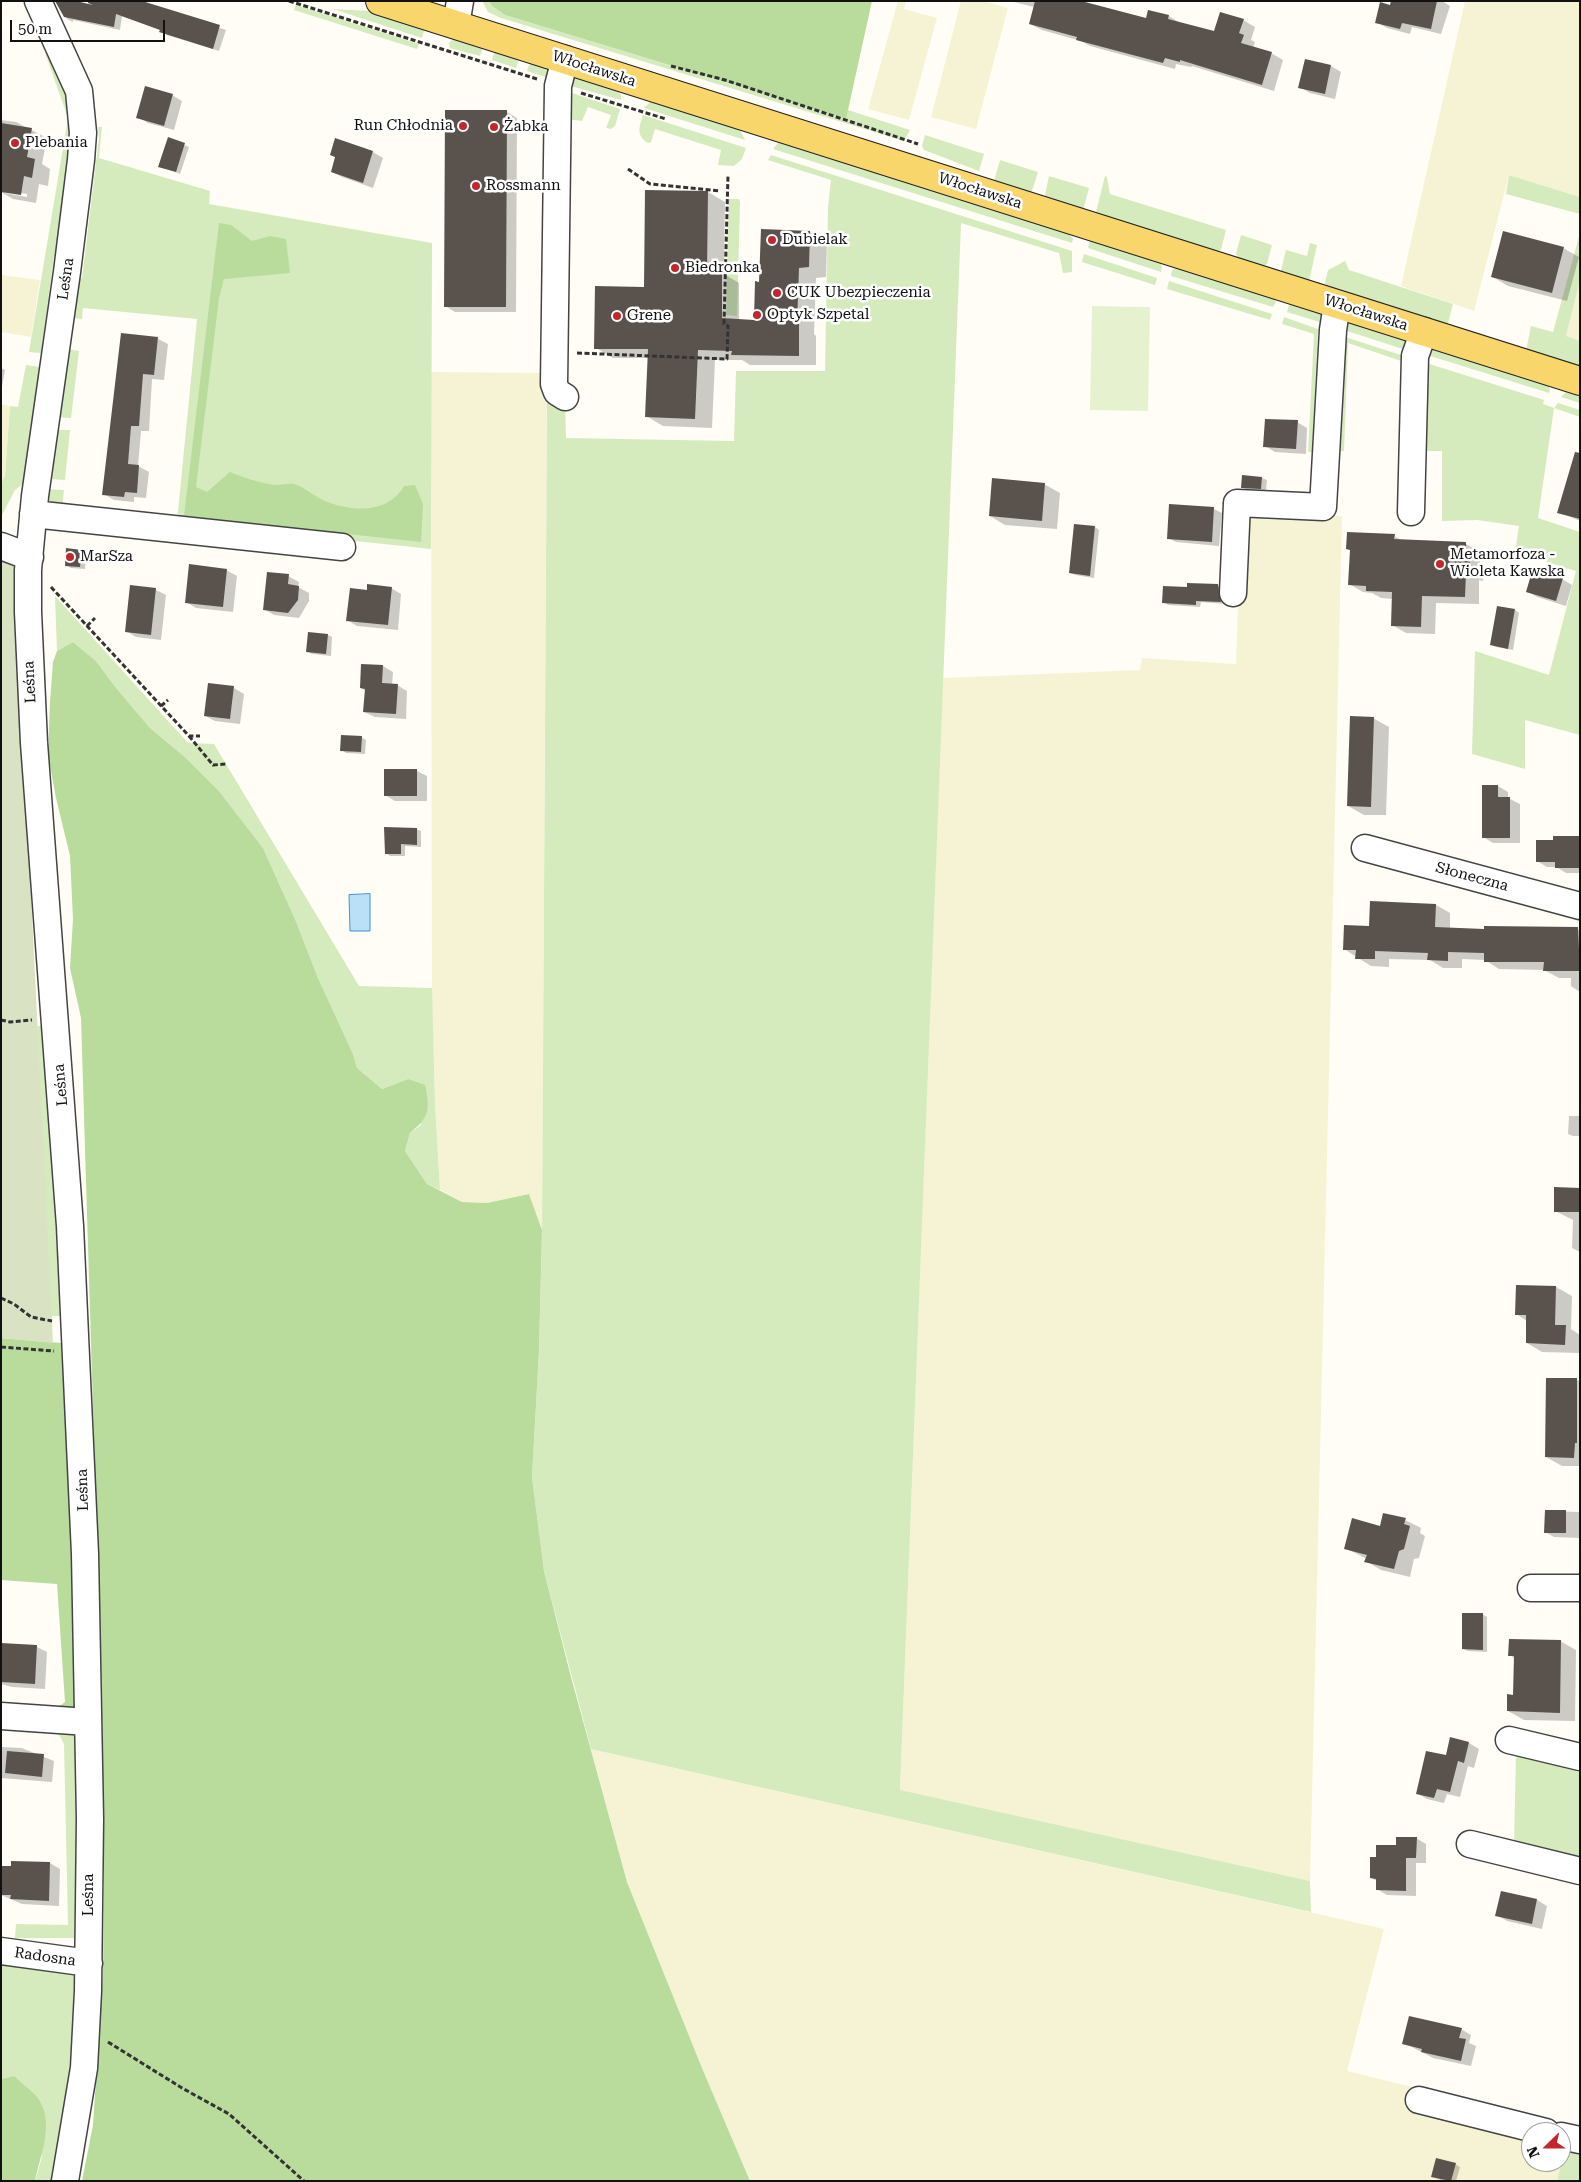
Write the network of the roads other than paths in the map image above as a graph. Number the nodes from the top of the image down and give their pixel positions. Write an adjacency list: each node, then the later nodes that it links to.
1 (38, 1): 10 (street, Leśna)
2 (380, 1): 3 (main road, Włocławska)
3 (458, 13): 4 (main road, Włocławska)
4 (565, 60): 5 (main road, Włocławska); 8 (street)
5 (1336, 304): 6 (main road, Włocławska); 14 (street)
6 (1424, 332): 7 (main road, Włocławska); 9 (street)
7 (1580, 381)
8 (566, 397)
9 (1411, 512)
10 (33, 514): 12 (street); 13 (street, Leśna)
11 (1, 546): 13 (street)
12 (342, 547)
13 (29, 560): 20 (street, Leśna)
14 (1233, 593)
15 (1365, 848): 16 (street, Słoneczna)
16 (1580, 906)
17 (1531, 1588): 18 (street)
18 (1580, 1588)
19 (1, 1716): 20 (street)
20 (88, 1722): 26 (street, Leśna)
21 (1509, 1740): 22 (street)
22 (1580, 1757)
23 (1470, 1844): 24 (street)
24 (1580, 1871)
25 (1, 1951): 26 (street, Radosna)
26 (89, 1963): 29 (street, Leśna)
27 (1419, 2100): 28 (street)
28 (1521, 2126)
29 (65, 2181)

